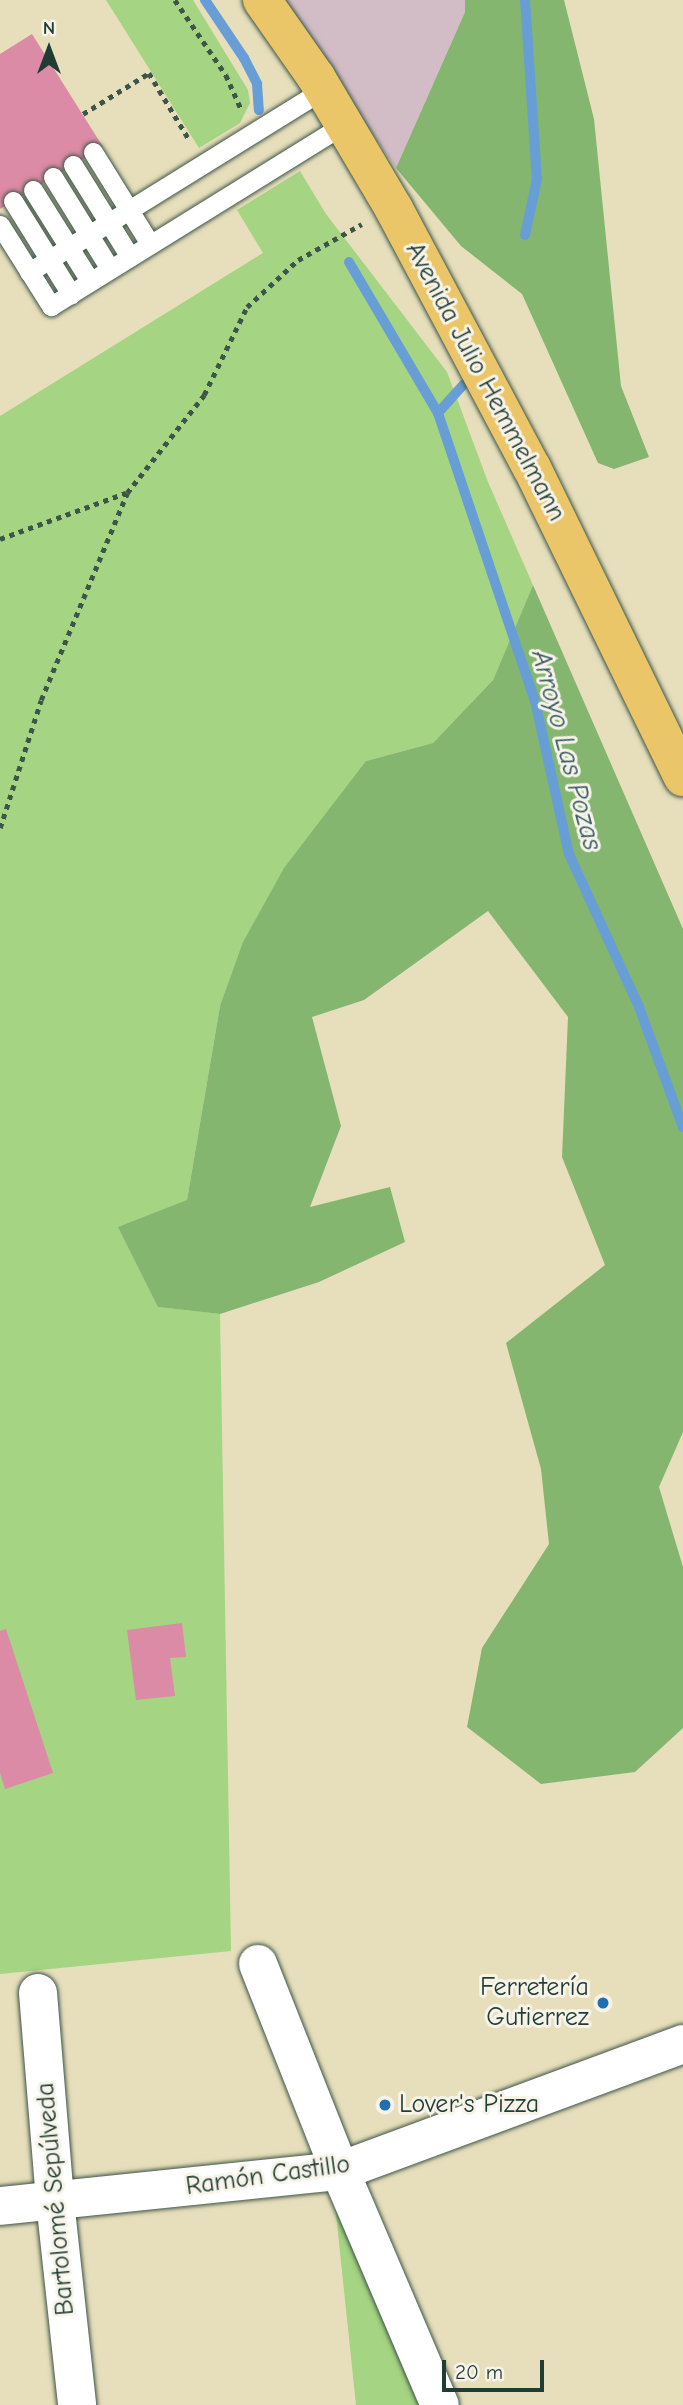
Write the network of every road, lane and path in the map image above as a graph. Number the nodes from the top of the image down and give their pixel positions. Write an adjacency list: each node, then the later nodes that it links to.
1 (175, 0): 5 (path)
2 (262, 0): 3 (highway, Avenida Julio Hemmelmann)
3 (323, 90): 6 (highway, Avenida Julio Hemmelmann); 14 (lane)
4 (83, 114): 7 (path)
5 (243, 114)
6 (343, 125): 13 (highway, Avenida Julio Hemmelmann); 18 (lane)
7 (195, 149)
8 (93, 152): 14 (lane)
9 (73, 165): 15 (lane)
10 (53, 177): 17 (lane)
11 (33, 190): 19 (lane)
12 (13, 201): 21 (lane)
13 (394, 209): 26 (path); 28 (highway, Avenida Julio Hemmelmann)
14 (129, 211): 15 (lane); 18 (lane)
15 (109, 223): 17 (lane); 20 (lane)
16 (0, 225): 23 (lane)
17 (89, 235): 19 (lane); 22 (lane)
18 (150, 244): 20 (lane)
19 (69, 248): 21 (lane); 24 (lane)
20 (130, 257): 22 (lane)
21 (49, 260): 23 (lane); 25 (lane)
22 (110, 269): 24 (lane)
23 (29, 272): 25 (lane)
24 (90, 281): 25 (lane)
25 (71, 294)
26 (127, 492): 27 (path); 29 (path)
27 (0, 539)
28 (683, 777)
29 (0, 828)
30 (258, 1964): 33 (street)
31 (38, 1993): 34 (street, Bartolomé Sepúlveda)
32 (683, 2044): 33 (street, Ramón Castillo)
33 (340, 2171): 34 (street, Ramón Castillo); 37 (street)
34 (55, 2201): 35 (street, Ramón Castillo); 36 (street, Bartolomé Sepúlveda)
35 (0, 2206)
36 (77, 2405)
37 (440, 2405)

